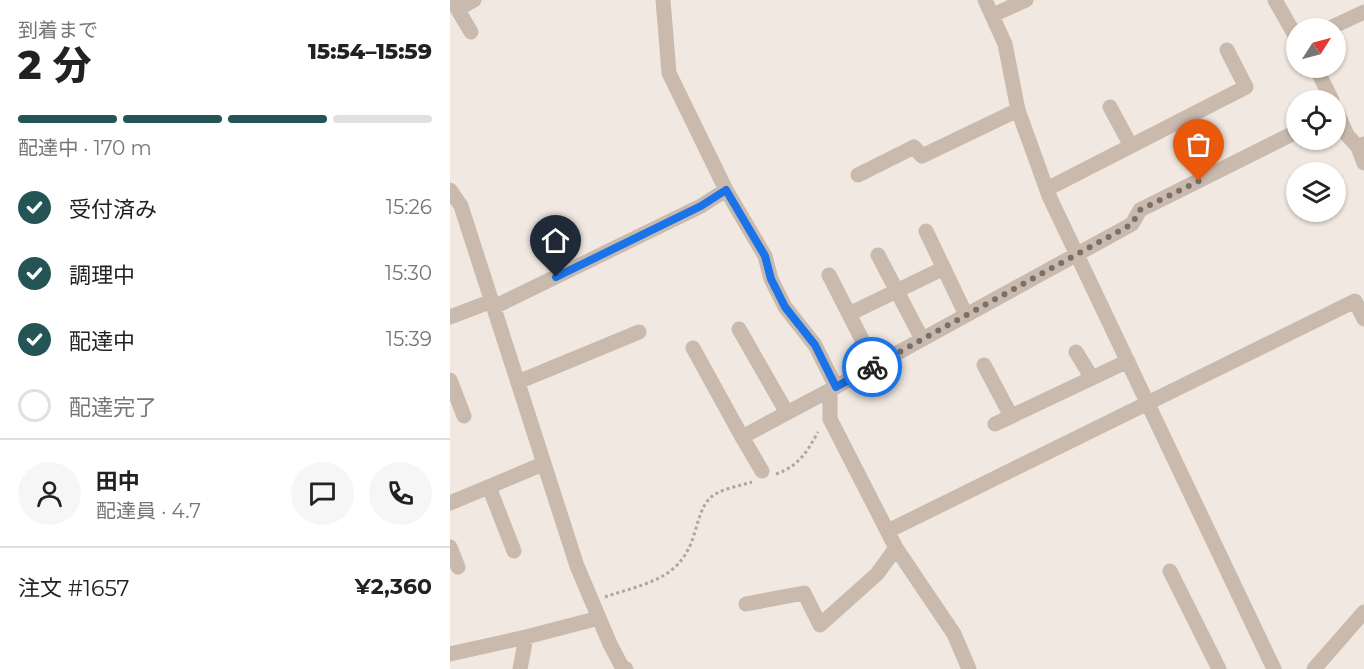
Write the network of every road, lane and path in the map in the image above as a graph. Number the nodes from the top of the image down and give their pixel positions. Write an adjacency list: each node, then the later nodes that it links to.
1 (474, 0): 6 (street)
2 (663, 0): 23 (street)
3 (985, 0): 8 (street)
4 (1026, 0): 8 (street)
5 (1275, 0): 9 (street)
6 (455, 5): 11 (street)
7 (1364, 12): 10 (street)
8 (993, 15): 14 (street)
9 (1286, 19)
10 (1346, 20)
11 (471, 32)
12 (1227, 50): 17 (street)
13 (1110, 107): 17 (street)
14 (1018, 110): 20 (street); 21 (street)
15 (1346, 133): 18 (street)
16 (1286, 137): 25 (street)
17 (1131, 146): 21 (street)
18 (1361, 146): 19 (street)
19 (1364, 163)
20 (858, 175)
21 (1047, 189): 25 (street)
22 (450, 190): 30 (street)
23 (726, 190): 30 (street); 46 (street)
24 (926, 231): 27 (street)
25 (1077, 254): 32 (street); 40 (street)
26 (878, 255): 29 (street)
27 (944, 268): 29 (street); 32 (street)
28 (829, 275): 31 (street)
29 (897, 291): 31 (street); 37 (street)
30 (493, 304): 33 (street); 45 (street)
31 (849, 314): 41 (street)
32 (966, 315): 37 (street)
33 (450, 317)
34 (1364, 319): 47 (street)
35 (739, 329): 48 (street)
36 (639, 332): 45 (street)
37 (922, 339): 41 (street)
38 (693, 348): 53 (street)
39 (1076, 351): 43 (street)
40 (1128, 361): 43 (street); 47 (street)
41 (875, 365): 46 (street)
42 (984, 365): 50 (street)
43 (1092, 378): 50 (street)
44 (450, 380): 49 (street)
45 (518, 382): 54 (street)
46 (833, 388): 48 (street); 51 (street)
47 (1149, 405): 58 (street); 70 (street)
48 (787, 413): 53 (street)
49 (464, 416)
50 (1011, 417): 52 (street)
51 (830, 419): 55 (path); 58 (street)
52 (995, 424)
53 (742, 437): 55 (street)
54 (543, 464): 56 (street); 64 (street)
55 (763, 476): 64 (path)
56 (489, 487): 57 (street); 61 (street)
57 (450, 503)
58 (888, 531): 60 (street)
59 (450, 547): 62 (street)
60 (896, 548): 65 (street); 73 (street)
61 (514, 551)
62 (458, 567)
63 (1170, 571): 74 (street)
64 (592, 602): 67 (street)
65 (746, 604)
66 (1364, 612): 75 (street)
67 (599, 618): 68 (street); 72 (street)
68 (526, 637): 69 (street); 71 (street)
69 (450, 654)
70 (1269, 668)
71 (520, 669)
72 (627, 669)
73 (969, 669)
74 (1219, 669)
75 (1314, 669)

